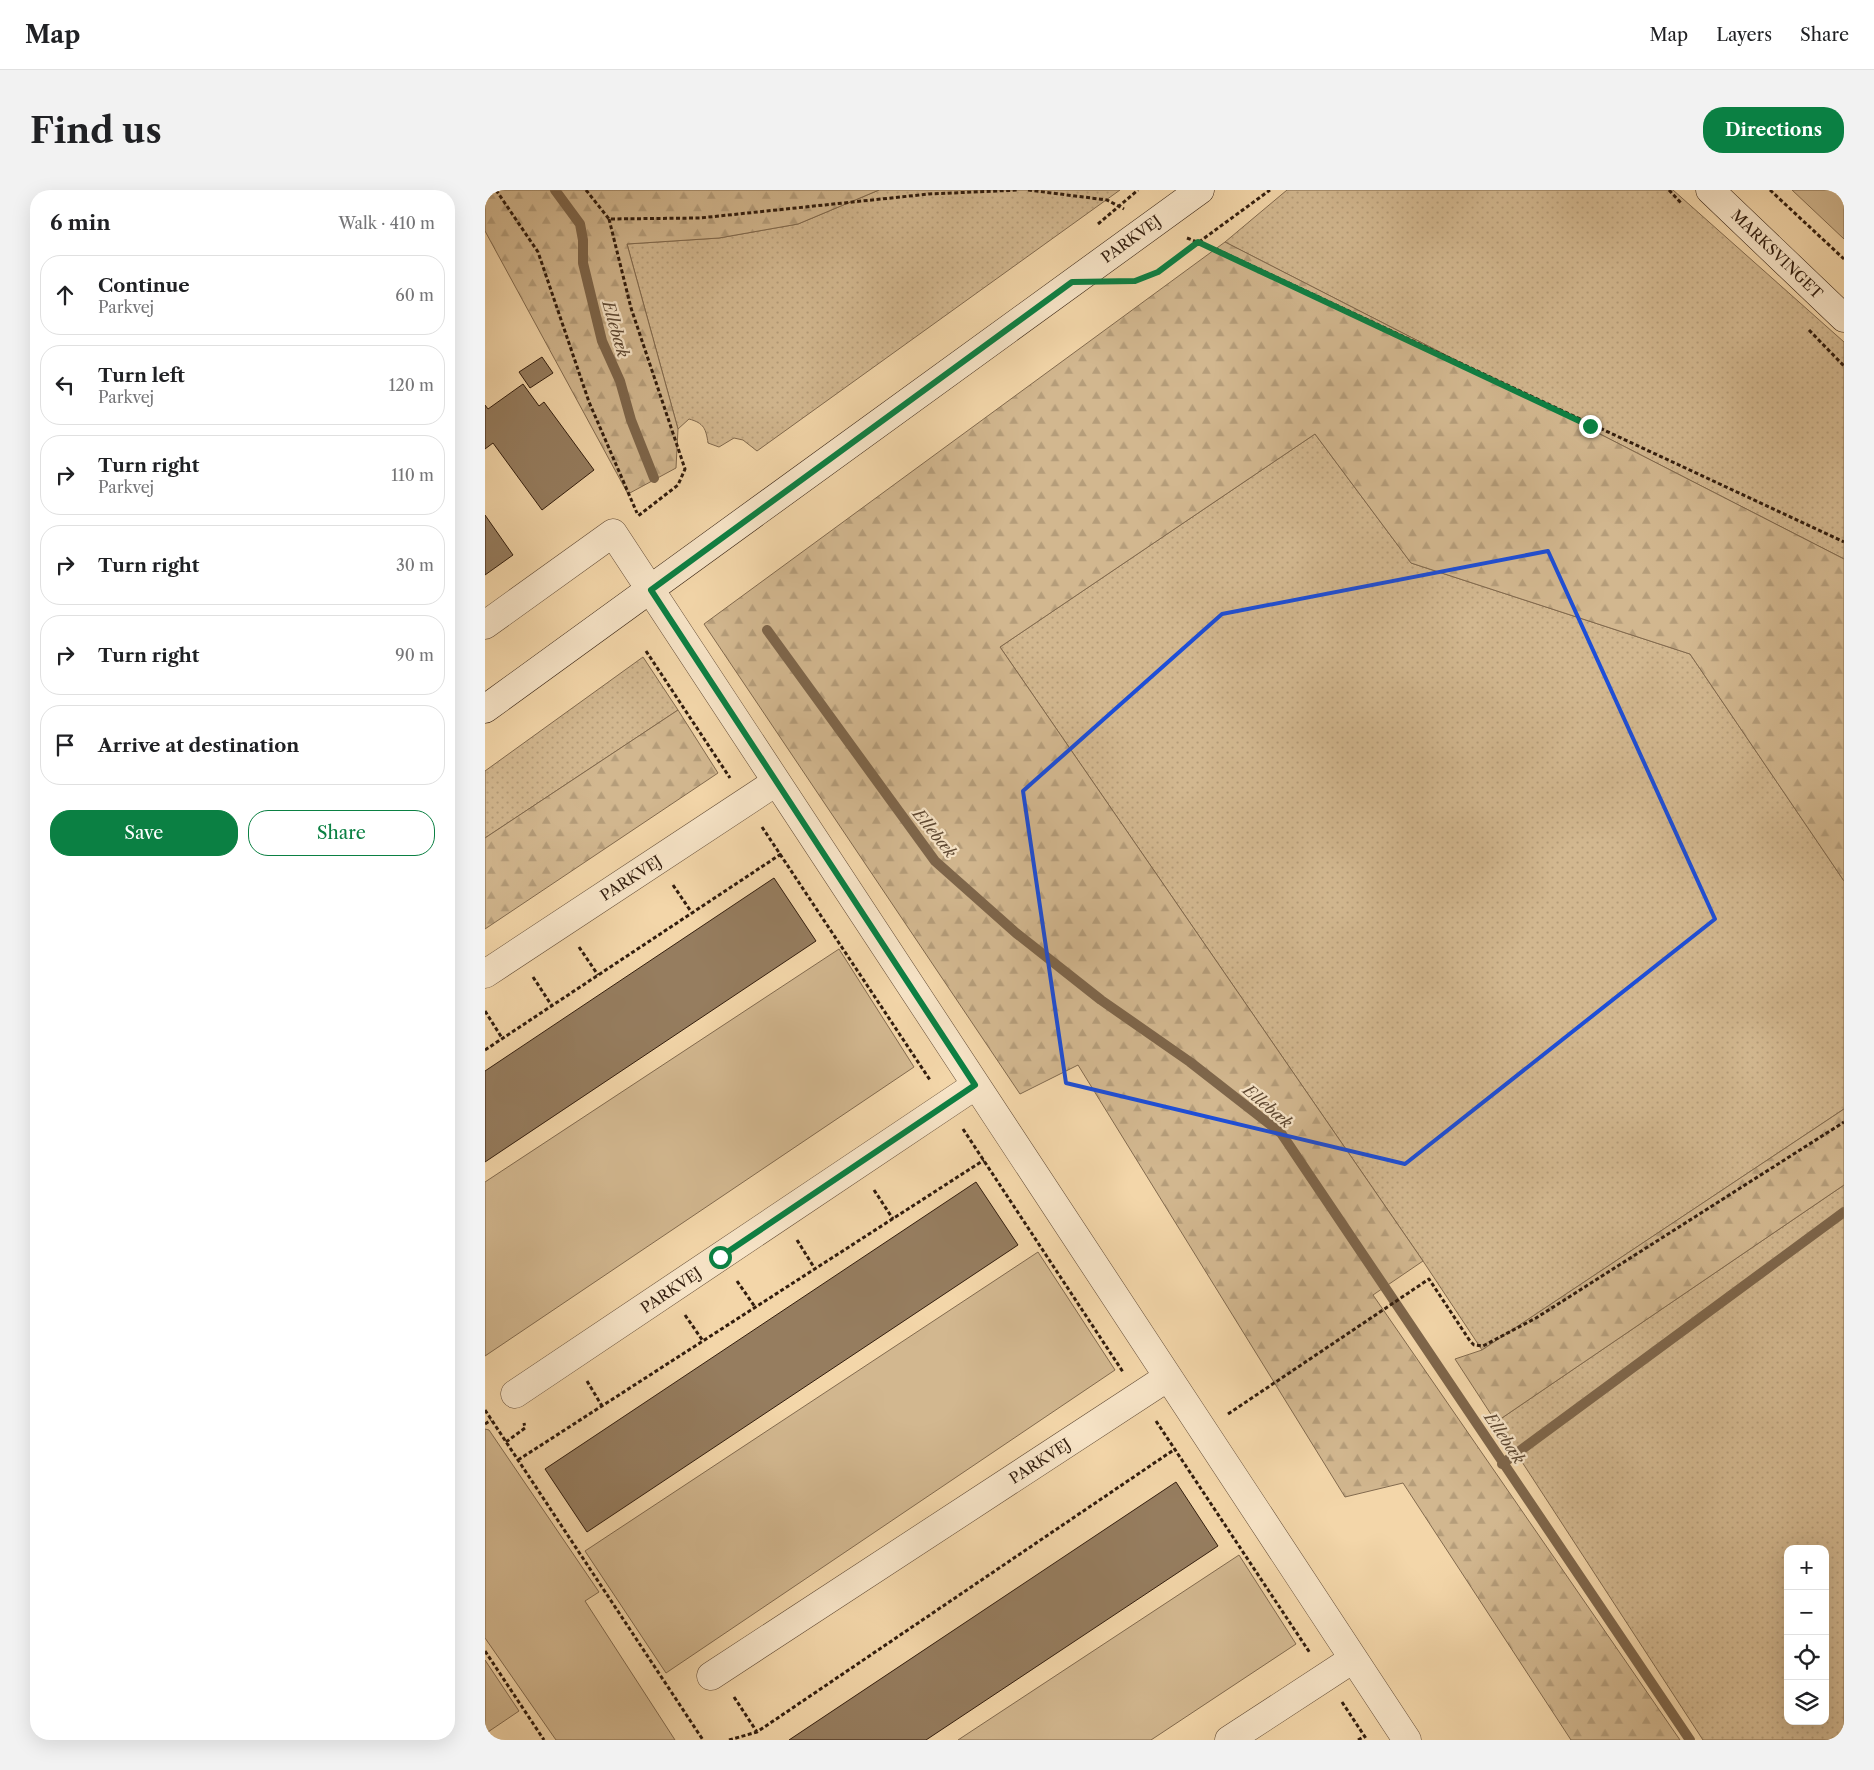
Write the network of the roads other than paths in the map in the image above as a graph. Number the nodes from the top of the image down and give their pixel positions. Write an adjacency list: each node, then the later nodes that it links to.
1 (1200, 190): 4 (street, PARKVEJ)
2 (1710, 190): 3 (street, MARKSVINGET)
3 (1844, 318)
4 (651, 590): 5 (street); 6 (street, PARKVEJ); 7 (street)
5 (485, 625)
6 (485, 709)
7 (776, 782): 8 (street, PARKVEJ); 9 (street)
8 (485, 974)
9 (975, 1085): 10 (street); 11 (street, PARKVEJ)
10 (1168, 1377): 12 (street); 13 (street, PARKVEJ)
11 (515, 1394)
12 (1353, 1659): 14 (street); 15 (street)
13 (711, 1676)
14 (1229, 1740)
15 (1407, 1740)

